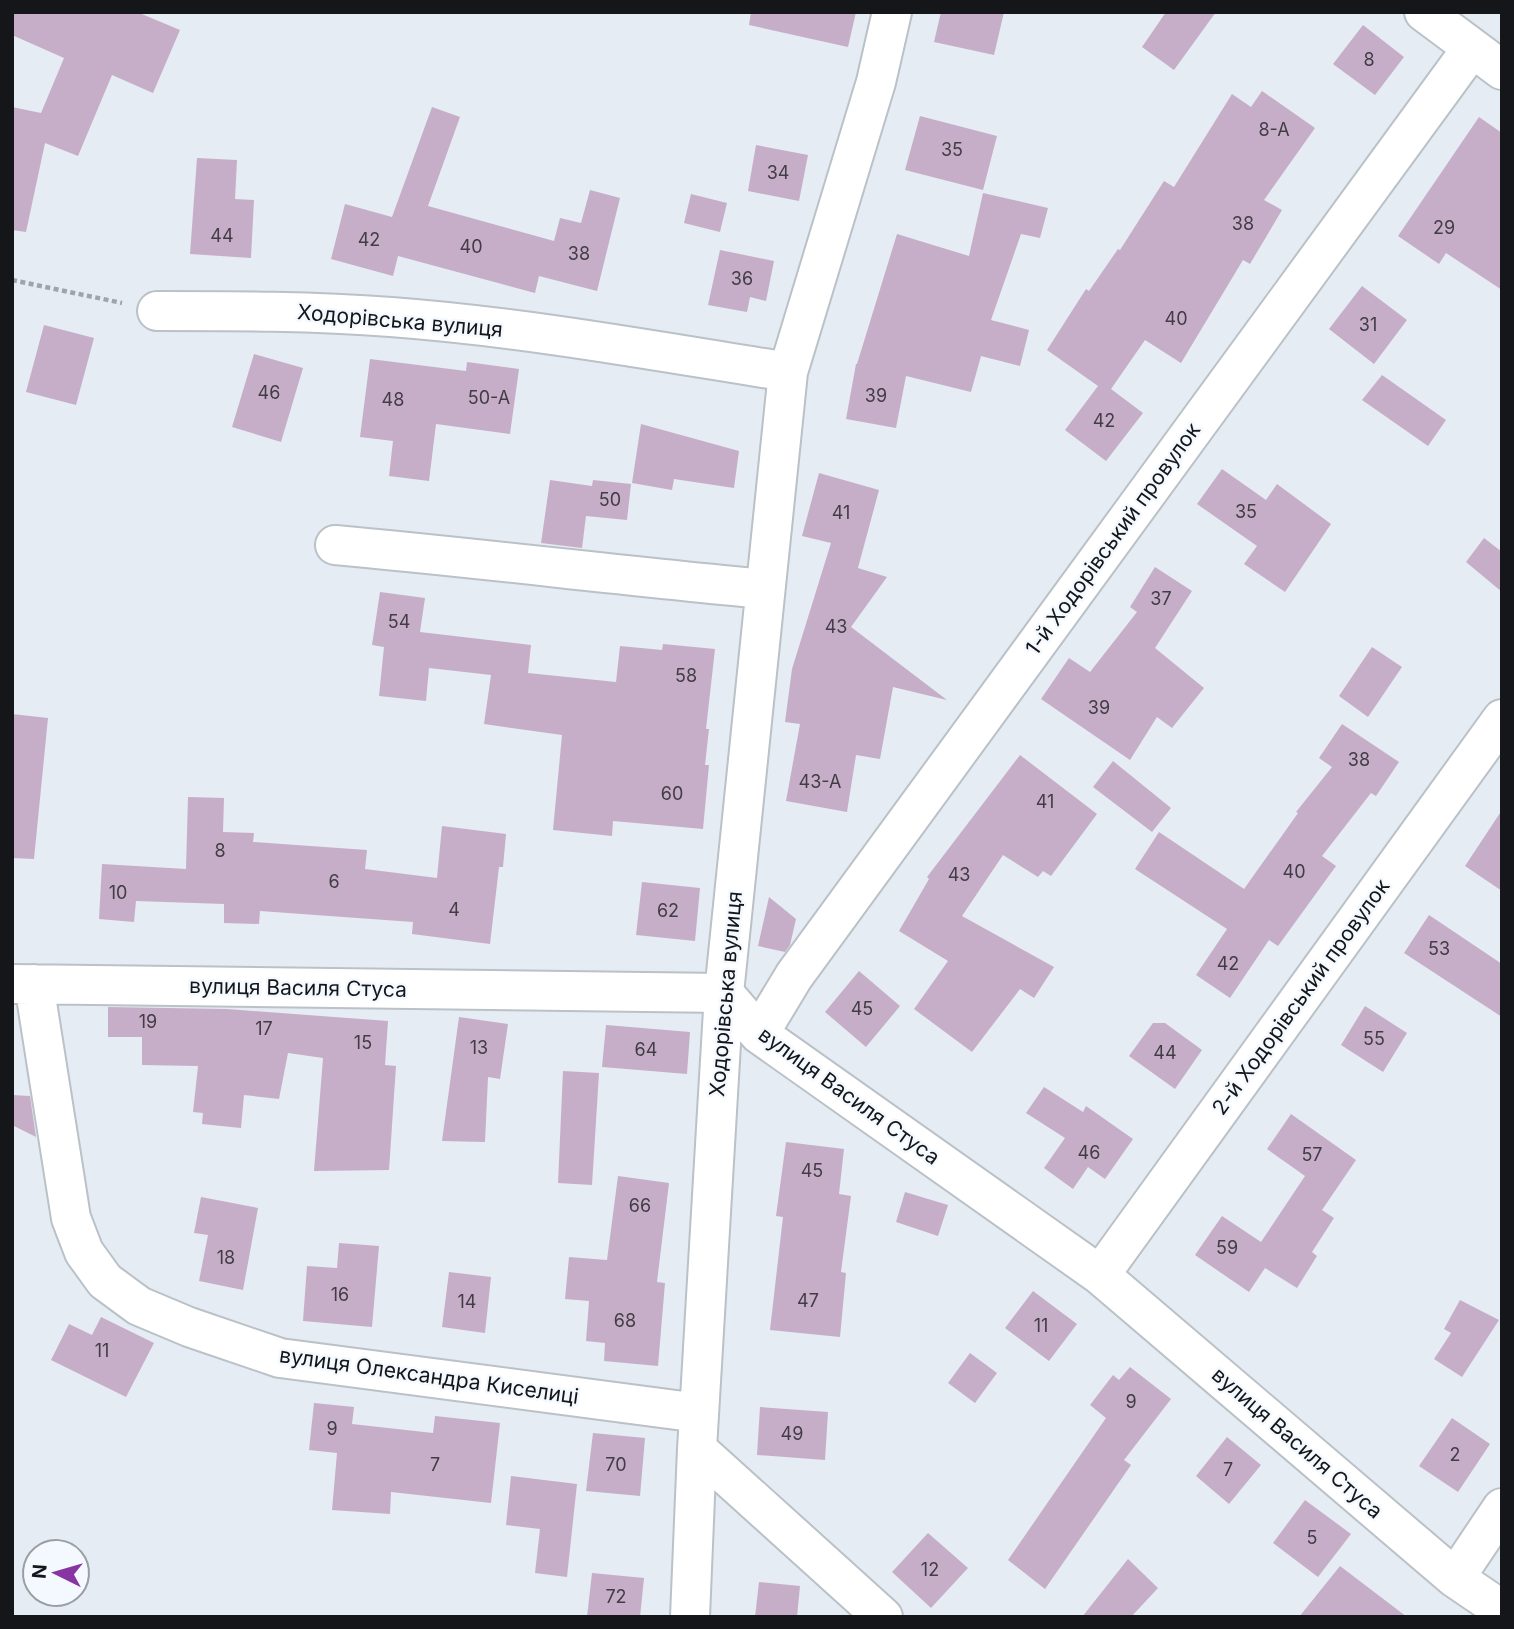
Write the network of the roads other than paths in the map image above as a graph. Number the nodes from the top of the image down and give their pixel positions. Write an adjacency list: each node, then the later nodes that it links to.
1 (892, 12): 5 (street, Ходорівська вулиця)
2 (1424, 12): 3 (street)
3 (1487, 59): 11 (street, 1-й Ходорівський провулок)
4 (157, 311): 5 (street, Ходорівська вулиця)
5 (788, 372): 7 (street, Ходорівська вулиця)
6 (335, 545): 7 (street)
7 (765, 589): 10 (street, Ходорівська вулиця)
8 (1502, 719): 12 (street, 2-й Ходорівський провулок)
9 (23, 984): 10 (street, вулиця Василя Стуса); 13 (street, вулиця Олександра Киселиці)
10 (724, 993): 11 (street, вулиця Василя Стуса); 13 (street, Ходорівська вулиця)
11 (760, 1034): 12 (street, вулиця Василя Стуса)
12 (1100, 1275): 15 (street, вулиця Василя Стуса)
13 (698, 1431): 17 (street, Ходорівська вулиця); 18 (street)
14 (1502, 1508): 15 (street)
15 (1455, 1578): 16 (street, вулиця Василя Стуса)
16 (1502, 1610)
17 (690, 1617)
18 (883, 1617)

